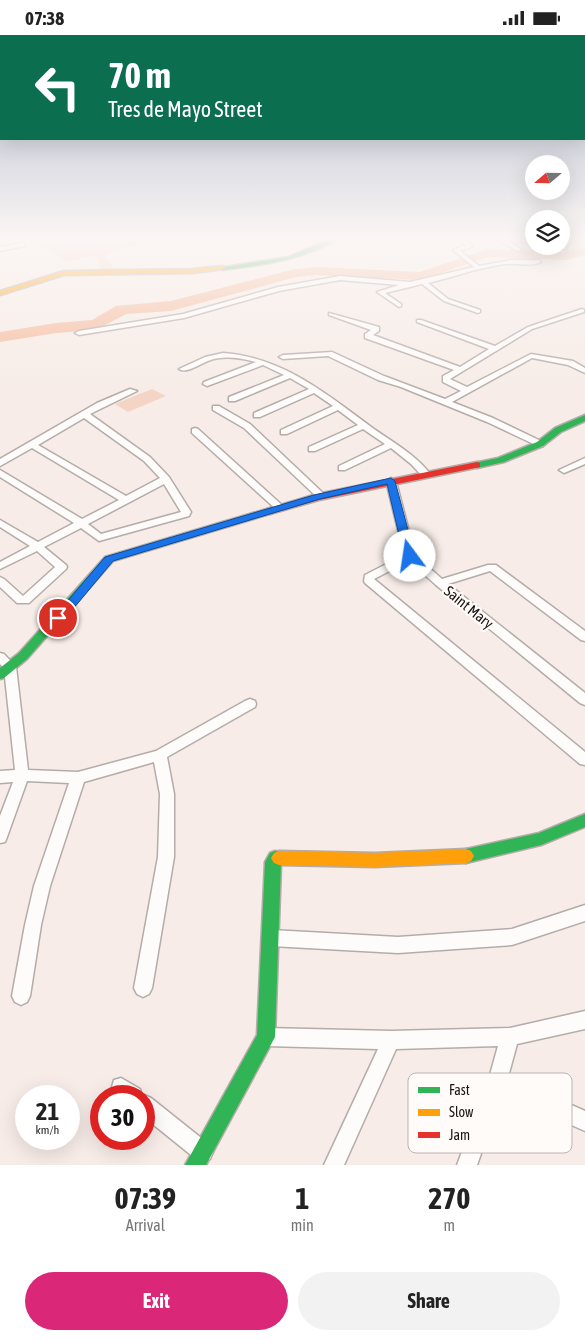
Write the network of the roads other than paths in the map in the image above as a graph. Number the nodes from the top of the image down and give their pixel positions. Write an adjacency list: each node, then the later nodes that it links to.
1 (272, 291): 9 (street)
2 (381, 291): 4 (street)
3 (435, 291): 5 (street)
4 (399, 305)
5 (478, 311)
6 (582, 311): 10 (street)
7 (331, 314): 14 (street)
8 (418, 321): 10 (street)
9 (79, 333)
10 (496, 349): 14 (street)
11 (283, 357): 22 (street)
12 (262, 362): 13 (street); 16 (street); 17 (street)
13 (183, 369)
14 (459, 369): 19 (street)
15 (585, 371): 19 (street)
16 (290, 375): 18 (street); 21 (street)
17 (207, 384)
18 (316, 389): 23 (street); 26 (street)
19 (466, 390): 22 (street)
20 (133, 391): 25 (street)
21 (232, 399)
22 (446, 402): 31 (street)
23 (339, 406): 28 (street); 30 (street)
24 (216, 408): 43 (street)
25 (85, 414): 32 (street); 41 (street)
26 (257, 415)
27 (584, 420): 31 (street)
28 (365, 425): 33 (street); 34 (street)
29 (195, 431): 45 (street)
30 (284, 432)
31 (540, 444): 40 (street)
32 (32, 445): 36 (street); 44 (street)
33 (391, 445): 37 (street); 40 (street)
34 (312, 449)
35 (585, 461): 38 (street)
36 (0, 463)
37 (342, 468)
38 (564, 470)
39 (0, 473): 47 (street)
40 (426, 475): 42 (street)
41 (166, 479): 44 (street); 47 (street)
42 (392, 484): 43 (street); 49 (street)
43 (321, 496): 45 (street)
44 (126, 499): 47 (street)
45 (280, 508): 55 (street)
46 (0, 523): 48 (street)
47 (81, 523): 48 (street)
48 (37, 546): 50 (street); 51 (street)
49 (410, 556): 52 (street, Saint Mary); 59 (street)
50 (0, 566)
51 (0, 581)
52 (440, 583): 53 (street); 56 (street, Saint Mary)
53 (585, 637)
54 (0, 657): 55 (street)
55 (5, 671): 60 (street)
56 (585, 700)
57 (250, 704): 58 (street)
58 (160, 755): 62 (street); 67 (street)
59 (585, 760)
60 (22, 775): 61 (street); 62 (street); 64 (street)
61 (0, 777)
62 (78, 778): 68 (street)
63 (585, 820): 66 (street)
64 (0, 837)
65 (585, 913): 66 (street)
66 (271, 939): 70 (street)
67 (143, 988)
68 (21, 997)
69 (585, 1020): 71 (street)
70 (266, 1037): 72 (street); 78 (street)
71 (510, 1037): 72 (street); 73 (street)
72 (391, 1041): 79 (street)
73 (500, 1073)
74 (572, 1115): 76 (street)
75 (155, 1116): 78 (street)
76 (585, 1121)
77 (471, 1153): 80 (street)
78 (199, 1158)
79 (334, 1165)
80 (467, 1165)

